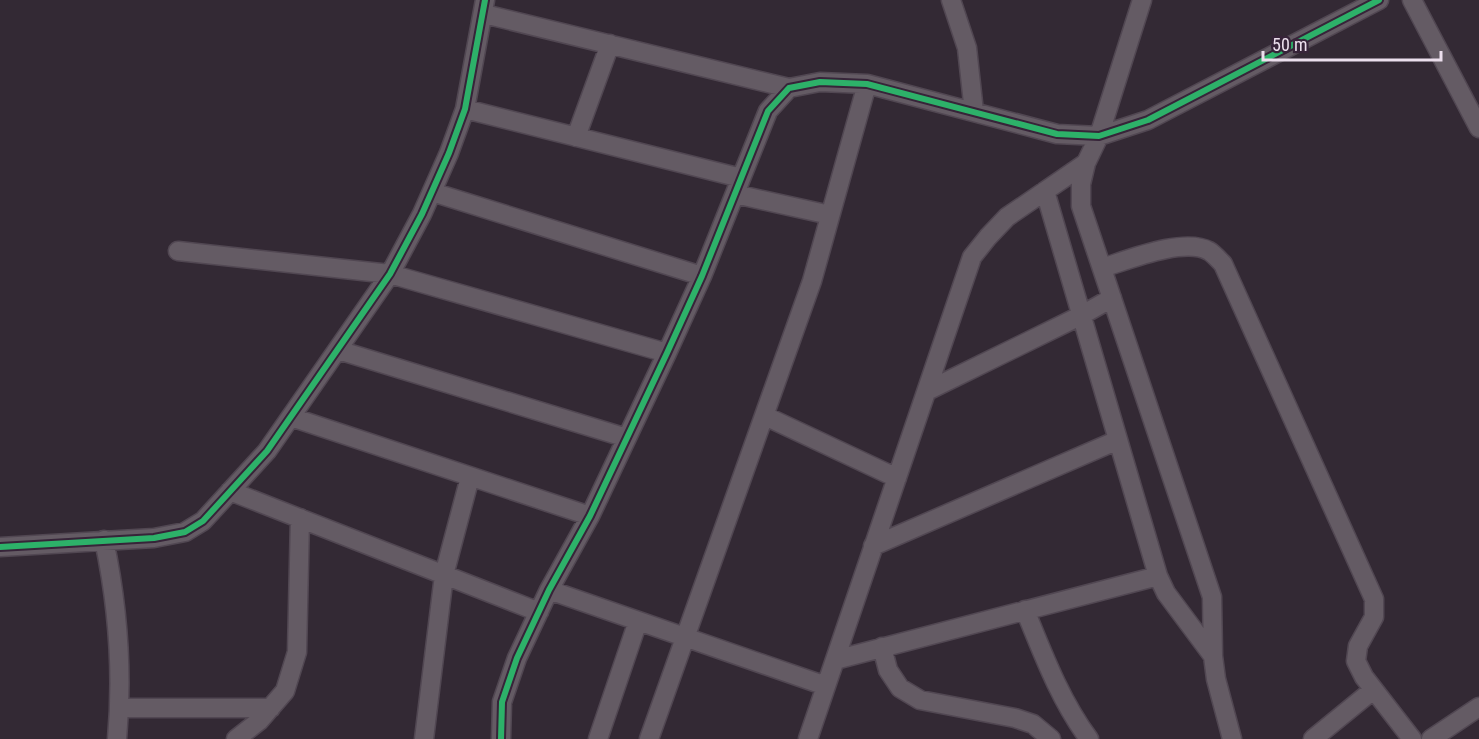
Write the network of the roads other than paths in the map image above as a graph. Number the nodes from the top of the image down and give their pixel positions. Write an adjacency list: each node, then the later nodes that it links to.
1 (951, 0): 10 (street)
2 (1142, 0): 12 (street)
3 (1379, 0): 12 (street)
4 (1412, 0): 11 (street)
5 (484, 7): 6 (street); 9 (street)
6 (610, 44): 8 (street); 13 (street)
7 (867, 84): 8 (street); 10 (street); 18 (street)
8 (789, 87): 15 (street)
9 (465, 109): 13 (street); 17 (street)
10 (974, 112): 12 (street)
11 (1479, 128)
12 (1099, 135): 14 (street)
13 (576, 137): 15 (street)
14 (1086, 163): 16 (street); 20 (street)
15 (738, 186): 18 (street); 22 (street)
16 (1045, 191): 24 (street); 27 (street)
17 (432, 192): 21 (street); 22 (street)
18 (830, 215): 28 (street)
19 (178, 250): 21 (street)
20 (1102, 268): 23 (street); 51 (street)
21 (390, 274): 25 (street); 26 (street)
22 (702, 276): 26 (street)
23 (1112, 298): 24 (street); 48 (street)
24 (1082, 315): 27 (street); 31 (street)
25 (338, 350): 29 (street); 30 (street)
26 (667, 353): 30 (street)
27 (927, 390): 33 (street)
28 (765, 416): 33 (street); 46 (street)
29 (291, 417): 32 (street); 34 (street)
30 (627, 438): 35 (street)
31 (1118, 440): 38 (street); 41 (street)
32 (470, 477): 35 (street); 40 (street)
33 (897, 478): 38 (street)
34 (230, 491): 36 (street); 37 (street)
35 (590, 516): 42 (street)
36 (300, 518): 40 (street); 54 (street)
37 (104, 540): 39 (street); 53 (street)
38 (873, 546): 49 (street)
39 (0, 547)
40 (444, 574): 44 (street); 58 (street)
41 (1158, 576): 43 (street); 48 (street)
42 (549, 590): 44 (street); 45 (street)
43 (1025, 610): 47 (street); 63 (street)
44 (539, 612): 59 (street)
45 (638, 621): 46 (street); 60 (street)
46 (684, 637): 50 (street); 61 (street)
47 (882, 648): 49 (street); 62 (street)
48 (1213, 656): 64 (street)
49 (835, 660): 50 (street)
50 (826, 686): 55 (street)
51 (1373, 690): 65 (street); 66 (street)
52 (1479, 706): 67 (street)
53 (120, 708): 54 (street); 56 (street)
54 (271, 708): 57 (street)
55 (810, 738)
56 (117, 739)
57 (236, 739)
58 (424, 739)
59 (501, 739)
60 (598, 739)
61 (649, 739)
62 (1051, 739)
63 (1089, 739)
64 (1232, 739)
65 (1313, 739)
66 (1412, 739)
67 (1431, 739)

